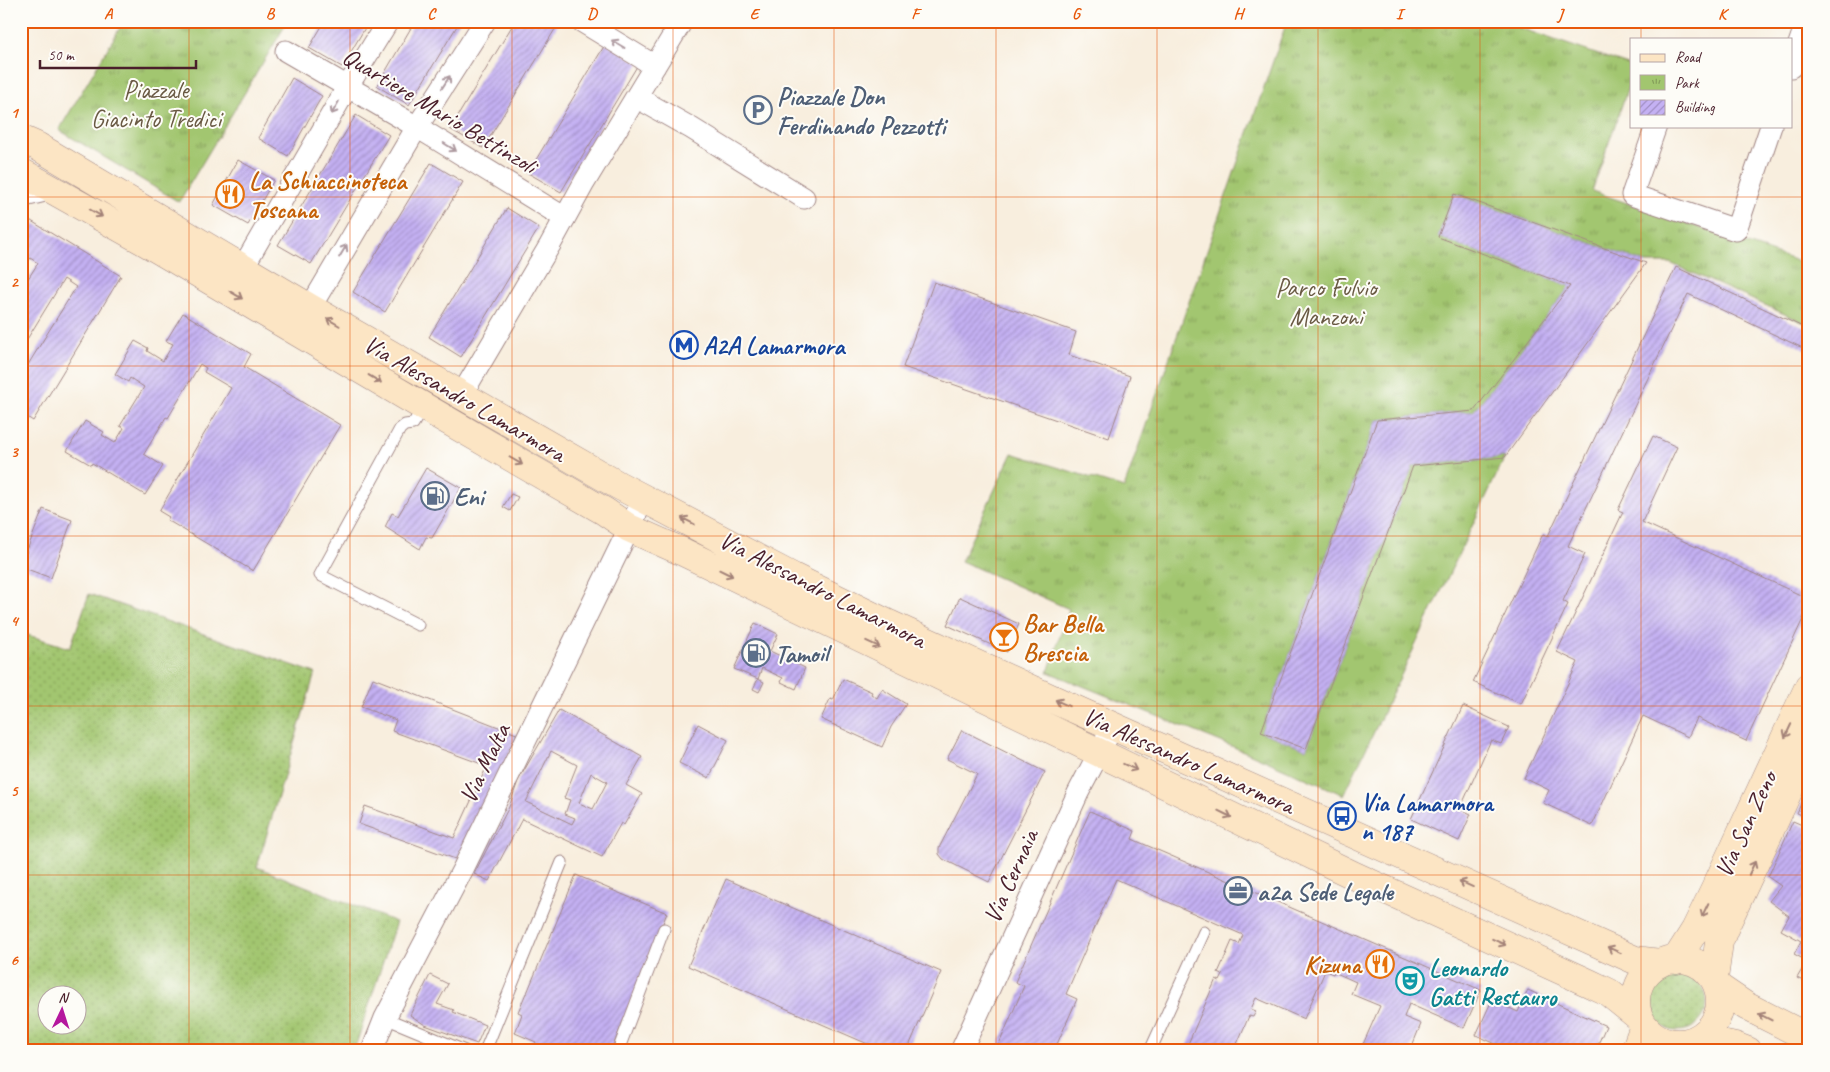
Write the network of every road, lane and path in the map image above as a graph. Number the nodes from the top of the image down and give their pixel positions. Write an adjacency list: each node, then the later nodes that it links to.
1 (388, 21): 9 (street)
2 (485, 21): 11 (street, one-way to 2)
3 (580, 21): 8 (street, one-way to 3)
4 (682, 21): 8 (street)
5 (1807, 21): 7 (street)
6 (286, 51): 9 (street, Quartiere Mario Bettinzoli)
7 (1792, 64)
8 (655, 66): 10 (street)
9 (348, 86): 11 (street, Quartiere Mario Bettinzoli); 20 (street, one-way to 20)
10 (636, 97): 17 (street); 19 (street)
11 (417, 127): 19 (street, Quartiere Mario Bettinzoli, one-way to 19); 21 (street, one-way to 11)
12 (1655, 128): 13 (street)
13 (1770, 128)
14 (21, 139): 20 (main road, Via Alessandro Lamarmora)
15 (21, 172): 16 (main road, Via Alessandro Lamarmora)
16 (53, 189): 18 (street); 23 (main road, Via Alessandro Lamarmora, one-way to 23)
17 (804, 198)
18 (21, 199)
19 (565, 218): 22 (street)
20 (242, 269): 21 (main road, Via Alessandro Lamarmora)
21 (310, 308): 22 (main road, Via Alessandro Lamarmora, one-way to 21)
22 (461, 396): 24 (main road, Via Alessandro Lamarmora)
23 (423, 407): 25 (main road, Via Alessandro Lamarmora, one-way to 25); 26 (lane)
24 (644, 498): 25 (street, Via Malta); 28 (main road, Via Alessandro Lamarmora, one-way to 24)
25 (629, 528): 30 (main road, Via Alessandro Lamarmora, one-way to 30); 36 (street, Via Malta)
26 (418, 625)
27 (1809, 686): 34 (main road, Via San Zeno, one-way to 34)
28 (1112, 726): 30 (street, Via Cernaia); 34 (main road, Via Alessandro Lamarmora, one-way to 28)
29 (1809, 747): 35 (main road, Via San Zeno, one-way to 29)
30 (1100, 753): 37 (main road, Via Alessandro Lamarmora, one-way to 37); 44 (street, Via Cernaia)
31 (562, 862): 42 (lane)
32 (664, 929): 43 (lane)
33 (1204, 932): 45 (lane)
34 (1668, 961): 35 (main road); 37 (main road)
35 (1716, 983): 38 (main road, one-way to 35); 39 (main road)
36 (385, 1018): 40 (street, Via Malta); 41 (lane)
37 (1640, 1031): 39 (main road)
38 (1809, 1038)
39 (1687, 1044): 46 (main road)
40 (372, 1051)
41 (465, 1051)
42 (485, 1051)
43 (618, 1051)
44 (961, 1051)
45 (1150, 1051)
46 (1748, 1051)

